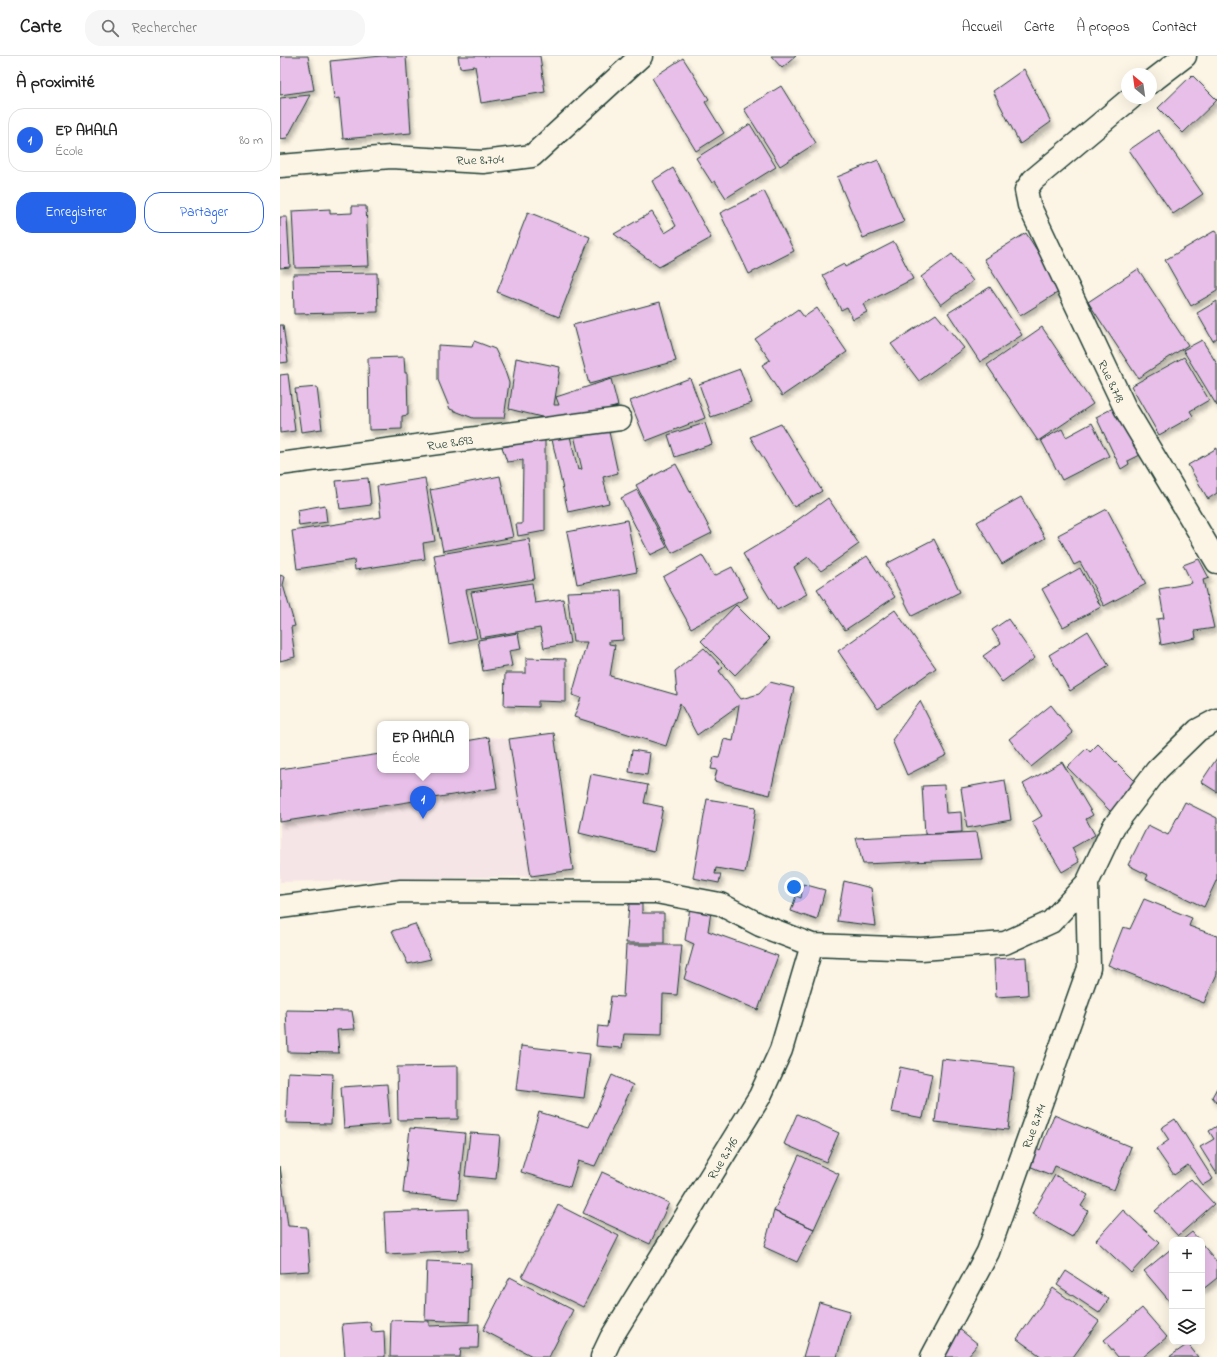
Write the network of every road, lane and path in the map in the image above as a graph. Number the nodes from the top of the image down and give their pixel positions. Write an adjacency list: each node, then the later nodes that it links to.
1 (641, 56): 5 (street, Rue 8.704)
2 (1185, 56): 3 (street)
3 (1157, 77)
4 (1124, 104): 8 (street, Rue 8.718)
5 (280, 166)
6 (620, 419): 7 (street, Rue 8.693)
7 (280, 464)
8 (1217, 562)
9 (1217, 720): 10 (street)
10 (1087, 883): 12 (street); 14 (street, Rue 8.714)
11 (280, 907): 12 (street)
12 (812, 945): 13 (street, Rue 8.716)
13 (602, 1357)
14 (932, 1357)

